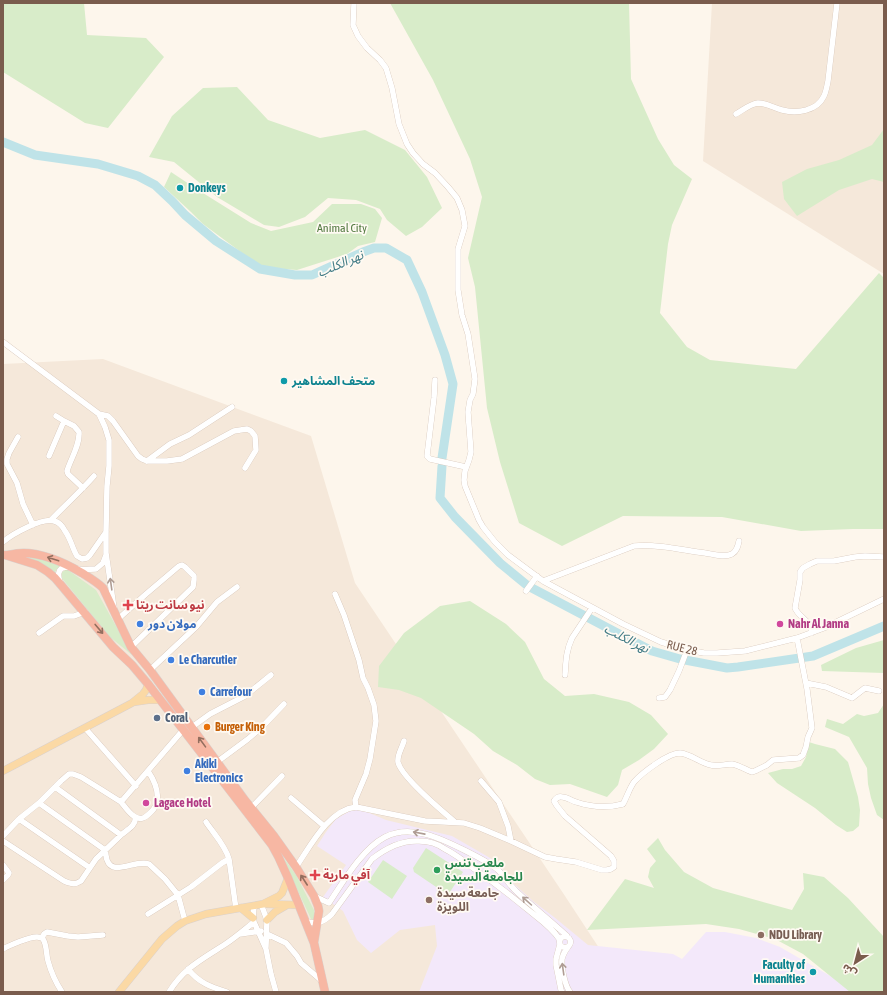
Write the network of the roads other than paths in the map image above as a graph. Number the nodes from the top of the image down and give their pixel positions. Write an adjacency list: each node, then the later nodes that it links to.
1 (354, 3): 13 (street, RUE 28)
2 (837, 3): 3 (street)
3 (736, 114)
4 (3, 342): 7 (street)
5 (435, 380): 13 (street)
6 (232, 408): 12 (street)
7 (99, 414): 12 (street); 19 (street)
8 (56, 416): 9 (street)
9 (64, 421): 11 (street); 16 (street)
10 (18, 436): 18 (street)
11 (49, 456)
12 (147, 461): 14 (street)
13 (466, 467): 26 (street, RUE 28)
14 (246, 468)
15 (94, 476): 16 (street)
16 (83, 488): 17 (street)
17 (51, 520): 18 (street); 19 (street)
18 (33, 525): 21 (street)
19 (106, 531): 22 (street)
20 (739, 541): 27 (street)
21 (3, 542)
22 (106, 553): 25 (street); 35 (street, one-way to 22)
23 (4, 556): 25 (highway, one-way to 23); 28 (highway)
24 (884, 557): 37 (street)
25 (76, 569): 28 (street); 35 (highway)
26 (536, 577): 27 (street, RUE 28); 30 (street)
27 (543, 581): 33 (street, RUE 28)
28 (62, 584): 34 (highway)
29 (236, 587): 41 (street)
30 (526, 591)
31 (335, 594): 65 (street)
32 (884, 599): 37 (street, RUE 28)
33 (592, 608): 40 (street, RUE 28); 43 (street)
34 (85, 612): 36 (street); 45 (highway, one-way to 45)
35 (117, 617): 39 (highway); 39 (street)
36 (39, 633)
37 (812, 633): 38 (street, RUE 28)
38 (797, 638): 40 (street, RUE 28); 44 (street)
39 (131, 647): 41 (highway)
40 (686, 652): 47 (street)
41 (150, 670): 52 (highway)
42 (271, 675): 52 (street)
43 (565, 675)
44 (806, 683): 46 (street); 76 (street)
45 (148, 684): 48 (highway); 49 (main road)
46 (879, 691)
47 (659, 698)
48 (160, 700): 49 (main road); 53 (highway)
49 (132, 703): 51 (main road)
50 (284, 704): 55 (street)
51 (85, 728): 57 (main road); 60 (street)
52 (192, 728): 55 (highway, one-way to 52)
53 (183, 730): 56 (street); 83 (highway)
54 (404, 741): 70 (street)
55 (217, 762): 66 (highway)
56 (148, 771): 60 (street); 67 (street)
57 (3, 772)
58 (282, 776): 66 (street)
59 (481, 780): 76 (street)
60 (136, 786): 63 (street)
61 (55, 787): 63 (street); 64 (street); 72 (street)
62 (291, 798): 71 (street)
63 (121, 802): 67 (street)
64 (39, 803): 68 (street); 78 (street)
65 (356, 807): 70 (street); 71 (street)
66 (252, 808): 81 (highway)
67 (135, 817): 72 (street)
68 (18, 819): 74 (street); 82 (street)
69 (206, 822): 79 (street)
70 (455, 822): 76 (street)
71 (324, 826): 81 (street)
72 (122, 835): 78 (street)
73 (389, 835): 77 (street); 87 (street); 103 (street, one-way to 73)
74 (3, 836)
75 (3, 841): 82 (street)
76 (511, 841)
77 (390, 847): 93 (street); 105 (street)
78 (105, 850): 82 (street); 85 (street)
79 (229, 859): 85 (street); 91 (street)
80 (3, 865): 84 (street)
81 (296, 867): 86 (highway, one-way to 81)
82 (90, 868)
83 (288, 878): 88 (main road); 90 (highway)
84 (3, 880)
85 (178, 895): 92 (street); 94 (street)
86 (314, 896): 87 (street); 98 (highway)
87 (329, 903): 93 (street)
88 (260, 905): 89 (main road); 91 (main road); 95 (street); 96 (street)
89 (288, 905): 90 (main road); 96 (main road)
90 (299, 905): 97 (highway)
91 (238, 908): 94 (main road); 95 (main road)
92 (148, 914)
93 (332, 914): 98 (street)
94 (185, 920): 114 (main road)
95 (253, 920): 100 (street); 101 (street)
96 (267, 920): 99 (street)
97 (305, 921): 98 (street); 106 (highway)
98 (318, 923): 106 (highway)
99 (267, 931): 100 (street); 108 (street); 111 (street)
100 (258, 932): 101 (street); 108 (street)
101 (240, 934): 110 (street)
102 (103, 935): 104 (street)
103 (567, 936): 105 (street); 107 (street)
104 (42, 938): 109 (street); 113 (street)
105 (560, 942): 107 (street); 118 (street)
106 (314, 943): 111 (highway)
107 (568, 947): 119 (street, one-way to 107)
108 (266, 949): 112 (street)
109 (3, 950)
110 (188, 969): 115 (street); 116 (street)
111 (323, 981): 117 (highway)
112 (275, 991)
113 (62, 992)
114 (119, 992)
115 (169, 992)
116 (228, 992)
117 (325, 992)
118 (562, 992)
119 (570, 992)

